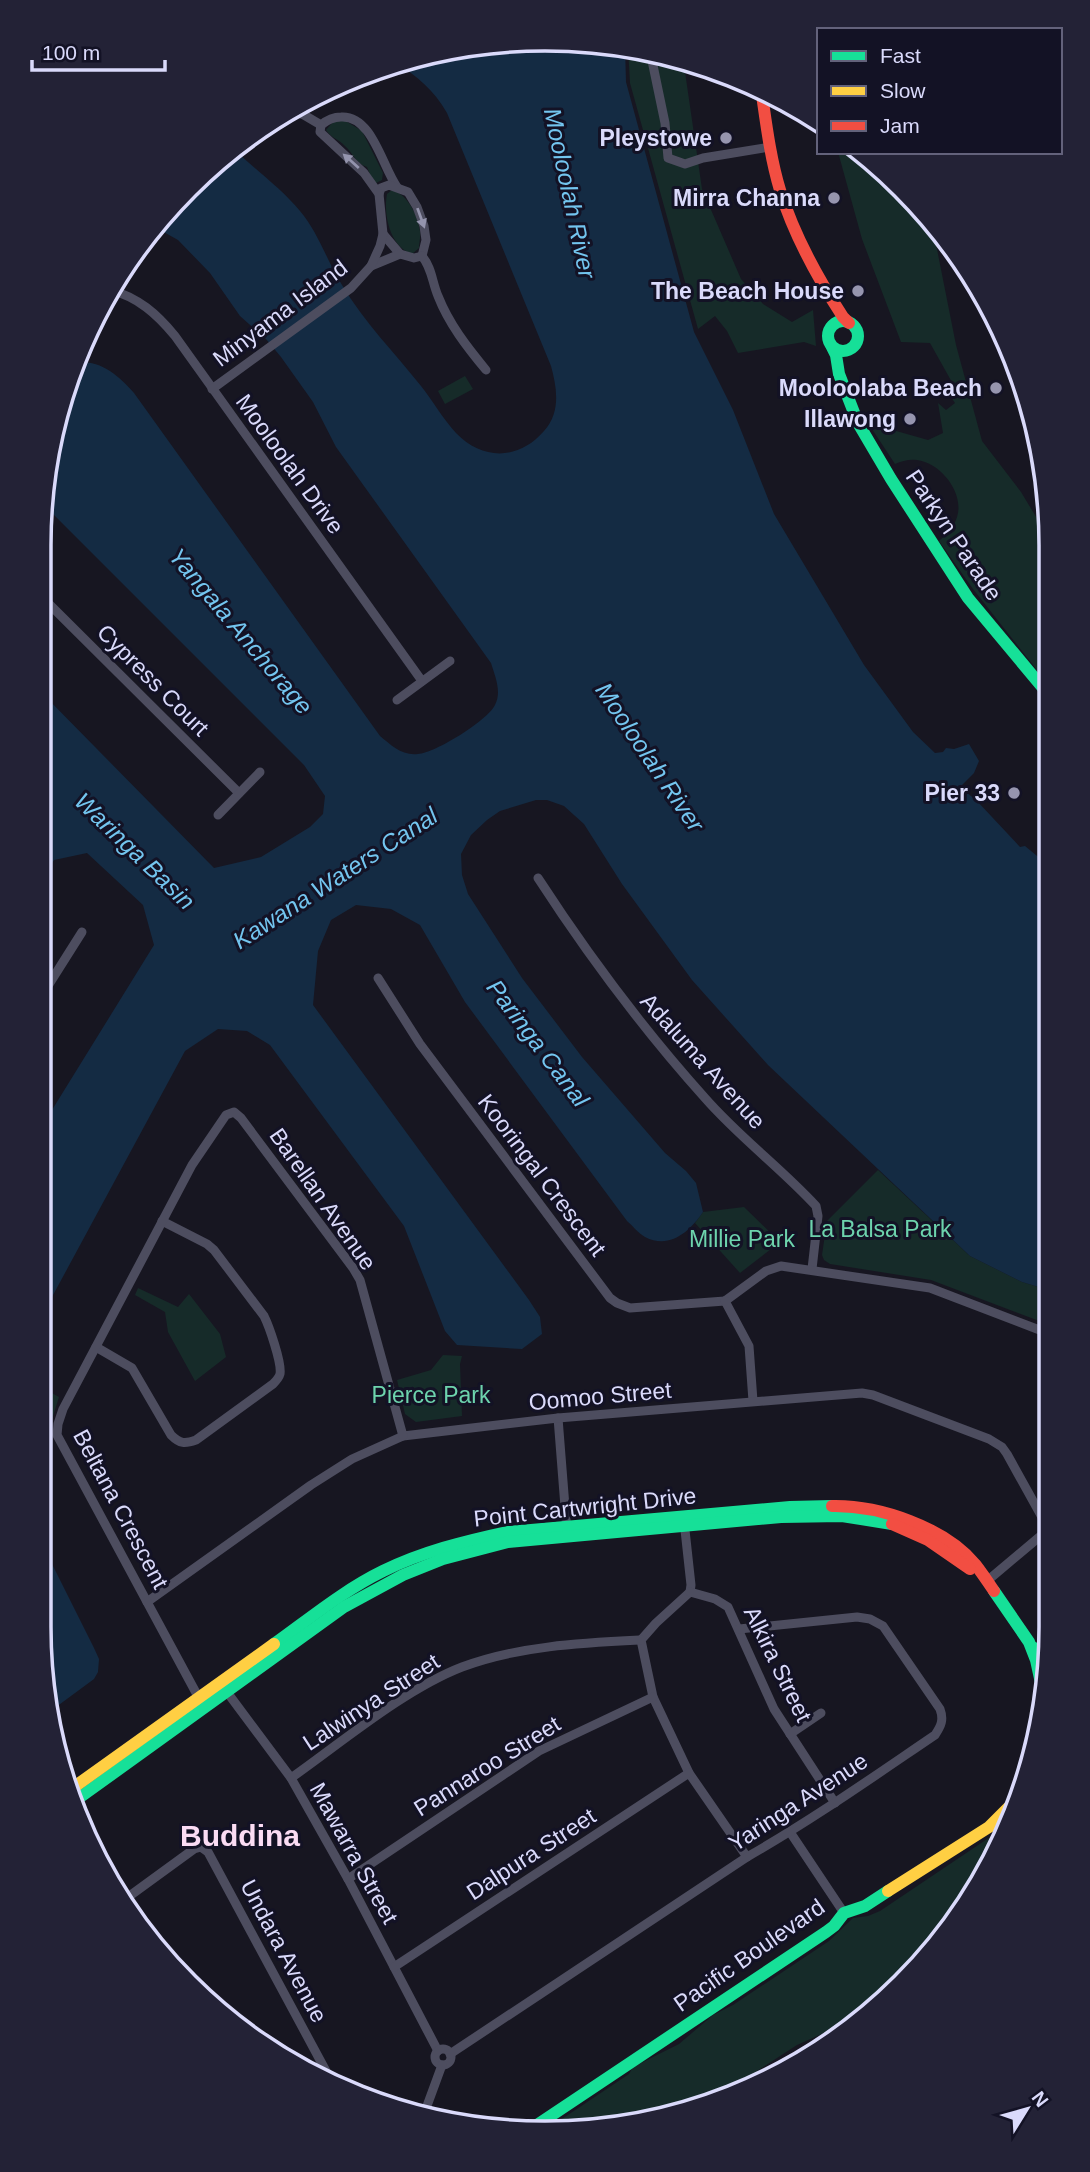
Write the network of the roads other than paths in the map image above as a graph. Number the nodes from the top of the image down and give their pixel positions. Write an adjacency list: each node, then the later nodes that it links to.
1 (652, 63): 5 (street)
2 (763, 102): 5 (street)
3 (301, 115): 4 (street)
4 (321, 125): 6 (street); 7 (street, one-way to 4)
5 (770, 147): 12 (street)
6 (397, 187): 7 (street); 10 (street, one-way to 10)
7 (379, 194): 8 (street, Minyama Island)
8 (383, 234): 9 (street); 11 (street, Minyama Island)
9 (400, 254): 10 (street, Minyama Island); 11 (street, Minyama Island)
10 (422, 256): 18 (street)
11 (371, 266): 19 (street, Minyama Island)
12 (813, 271): 14 (street); 15 (street)
13 (120, 294): 19 (street, Mooloolah Drive)
14 (849, 323): 15 (street); 17 (street)
15 (829, 329): 16 (street)
16 (832, 347): 17 (street); 20 (street, Parkyn Parade)
17 (850, 350): 20 (street, Parkyn Parade)
18 (486, 370)
19 (212, 388): 23 (street, Mooloolah Drive)
20 (845, 388): 24 (street, Parkyn Parade)
21 (51, 605): 27 (street, Cypress Court)
22 (450, 661): 23 (street)
23 (422, 681): 25 (street)
24 (1039, 683)
25 (397, 700)
26 (260, 772): 27 (street)
27 (239, 793): 28 (street)
28 (218, 815)
29 (538, 878): 35 (street, Adaluma Avenue)
30 (82, 932): 32 (street)
31 (378, 978): 36 (street, Kooringal Crescent)
32 (51, 981)
33 (234, 1112): 34 (street, Beltana Crescent); 41 (street, Barellan Avenue)
34 (162, 1221): 38 (street, Beltana Crescent); 38 (street)
35 (812, 1269): 36 (street); 37 (street)
36 (725, 1301): 39 (street)
37 (1039, 1330)
38 (96, 1347): 48 (street, Beltana Crescent)
39 (753, 1401): 40 (street, Oomoo Street); 42 (street, Oomoo Street)
40 (558, 1418): 41 (street, Oomoo Street); 44 (street)
41 (403, 1436): 48 (street, Oomoo Street)
42 (1039, 1510)
43 (684, 1521): 44 (street, Point Cartwright Drive); 46 (street, Point Cartwright Drive); 47 (street)
44 (567, 1531): 54 (street, Point Cartwright Drive)
45 (1039, 1537): 46 (street)
46 (987, 1581): 50 (street, Point Cartwright Drive)
47 (690, 1592): 49 (street, Alkira Street); 51 (street)
48 (147, 1602): 56 (street, Beltana Crescent)
49 (738, 1629): 58 (street, Alkira Street); 63 (street, Yaringa Avenue)
50 (1022, 1630): 52 (street, Point Cartwright Drive); 53 (street, Point Cartwright Drive)
51 (641, 1640): 55 (street); 60 (street, Lalwinya Street)
52 (1038, 1652)
53 (1037, 1669)
54 (223, 1687): 56 (street, Point Cartwright Drive); 60 (street, Mawarra Street)
55 (653, 1697): 59 (street); 67 (street, Pannaroo Street)
56 (201, 1703): 61 (street, Point Cartwright Drive); 62 (street, Point Cartwright Drive)
57 (821, 1713): 58 (street)
58 (790, 1734): 63 (street, Alkira Street)
59 (689, 1773): 66 (street); 70 (street, Dalpura Street)
60 (291, 1778): 67 (street, Mawarra Street)
61 (77, 1785)
62 (81, 1796)
63 (835, 1803): 65 (street, Yaringa Avenue)
64 (1003, 1814): 69 (street, Pacific Boulevard)
65 (790, 1832): 66 (street, Yaringa Avenue); 69 (street)
66 (747, 1857): 72 (street, Yaringa Avenue)
67 (348, 1879): 70 (street, Mawarra Street)
68 (130, 1896): 74 (street, Undara Avenue)
69 (844, 1913): 76 (street, Pacific Boulevard)
70 (394, 1967): 71 (street, Mawarra Street)
71 (438, 2051): 72 (street); 73 (street)
72 (450, 2054): 73 (street)
73 (442, 2065): 75 (street)
74 (325, 2070)
75 (427, 2107)
76 (543, 2121)

